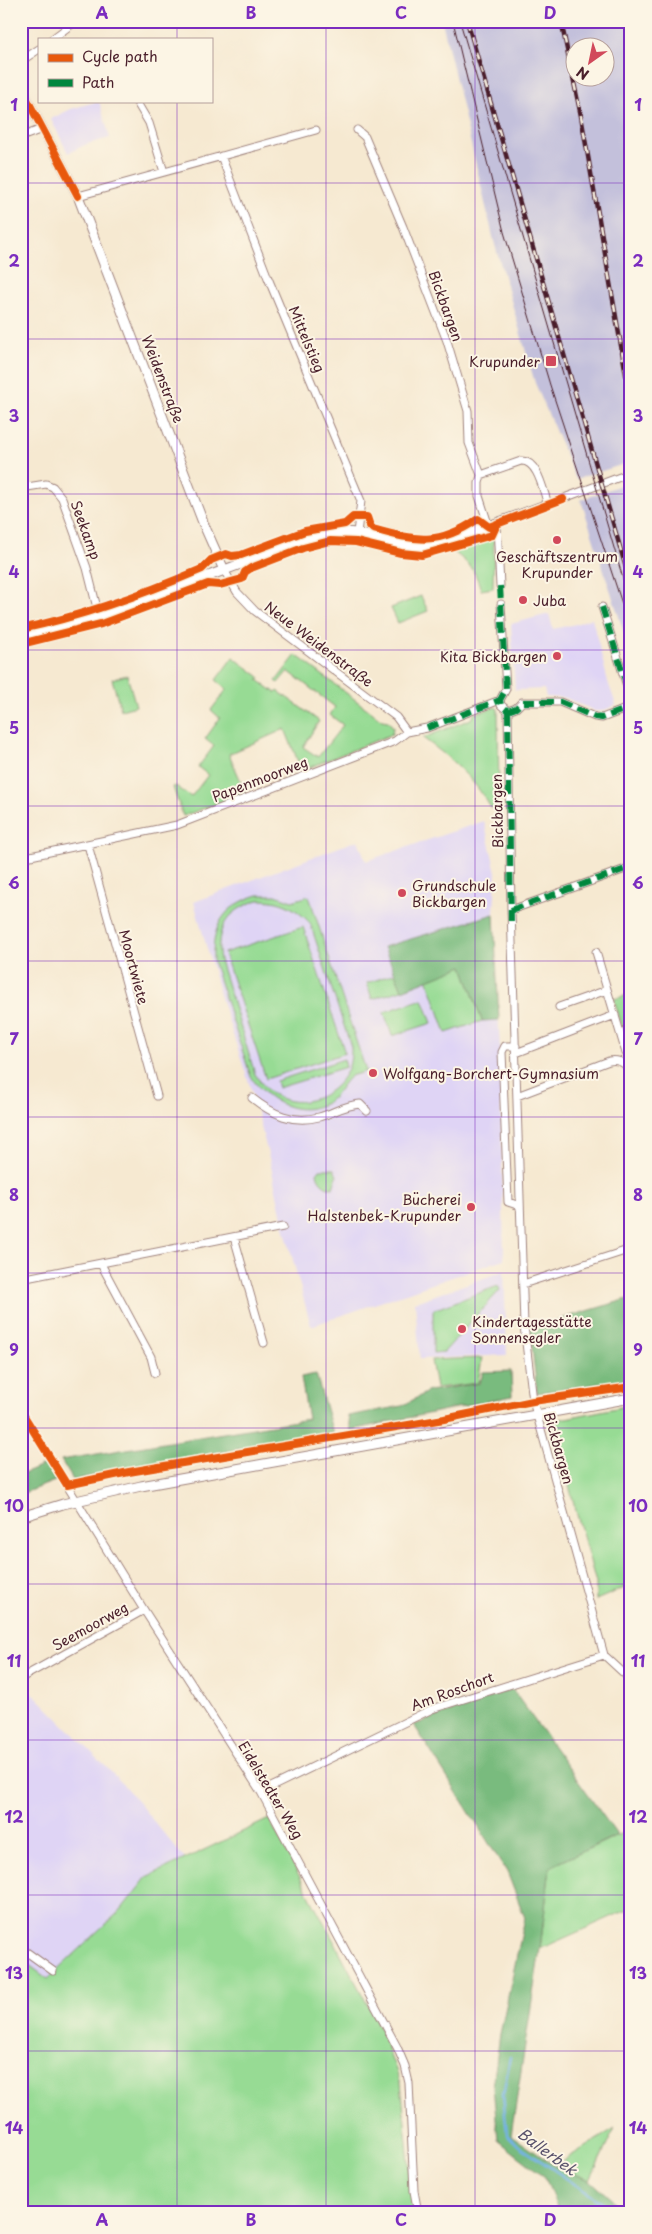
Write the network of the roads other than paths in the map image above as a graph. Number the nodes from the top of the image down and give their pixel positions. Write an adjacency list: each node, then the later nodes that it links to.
1 (76, 21): 2 (street)
2 (53, 38)
3 (38, 50): 4 (street)
4 (21, 61)
5 (21, 88): 7 (street, Weidenstraße)
6 (137, 102): 12 (street)
7 (42, 129): 10 (street); 13 (street, Weidenstraße)
8 (316, 130): 11 (street)
9 (357, 130): 15 (street, Bickbargen)
10 (21, 137)
11 (223, 155): 12 (street); 19 (street, Mittelstieg)
12 (164, 172): 13 (street)
13 (78, 196): 20 (street, Weidenstraße)
14 (628, 474): 17 (street)
15 (481, 475): 17 (street); 18 (street, Bickbargen)
16 (21, 488): 24 (street, Seekamp)
17 (548, 504): 18 (street)
18 (493, 526): 19 (street); 21 (street, Bickbargen)
19 (357, 533): 20 (street)
20 (224, 570): 24 (street); 30 (street, Neue Weidenstraße)
21 (500, 586)
22 (501, 604): 27 (street)
23 (602, 607): 26 (street)
24 (99, 616): 25 (street)
25 (21, 635)
26 (631, 699)
27 (500, 700): 29 (street); 30 (street, Papenmoorweg)
28 (631, 707): 29 (street)
29 (508, 711): 34 (street, Bickbargen)
30 (407, 732): 31 (street, Papenmoorweg)
31 (88, 845): 32 (street, Papenmoorweg); 44 (street, Moortwiete)
32 (21, 858)
33 (631, 867): 34 (street)
34 (510, 910): 40 (street, Bickbargen)
35 (596, 952): 36 (street)
36 (607, 990): 37 (street); 38 (street)
37 (559, 1007)
38 (615, 1015): 40 (street); 41 (street)
39 (631, 1046): 41 (street)
40 (516, 1050): 45 (street, Bickbargen); 48 (street)
41 (626, 1053): 42 (street)
42 (621, 1062): 43 (street); 45 (street)
43 (631, 1076)
44 (157, 1096)
45 (517, 1096): 48 (street, Bickbargen)
46 (252, 1098): 47 (street)
47 (367, 1110)
48 (520, 1206): 54 (street, Bickbargen)
49 (283, 1227): 50 (street)
50 (234, 1237): 52 (street); 55 (street)
51 (631, 1249): 54 (street)
52 (101, 1264): 53 (street); 56 (street)
53 (21, 1279)
54 (523, 1284): 59 (street, Bickbargen)
55 (264, 1344)
56 (155, 1372)
57 (631, 1398): 59 (street)
58 (21, 1411): 60 (street, Eidelstedter Weg)
59 (537, 1415): 60 (street); 63 (street, Bickbargen)
60 (78, 1500): 61 (street); 62 (street, Eidelstedter Weg)
61 (21, 1517)
62 (144, 1610): 64 (street, Seemoorweg); 66 (street, Eidelstedter Weg)
63 (604, 1655): 65 (street); 66 (street, Am Roschort)
64 (21, 1678)
65 (631, 1680)
66 (260, 1792): 69 (street, Eidelstedter Weg)
67 (21, 1948): 68 (street)
68 (53, 1971)
69 (418, 2213)

